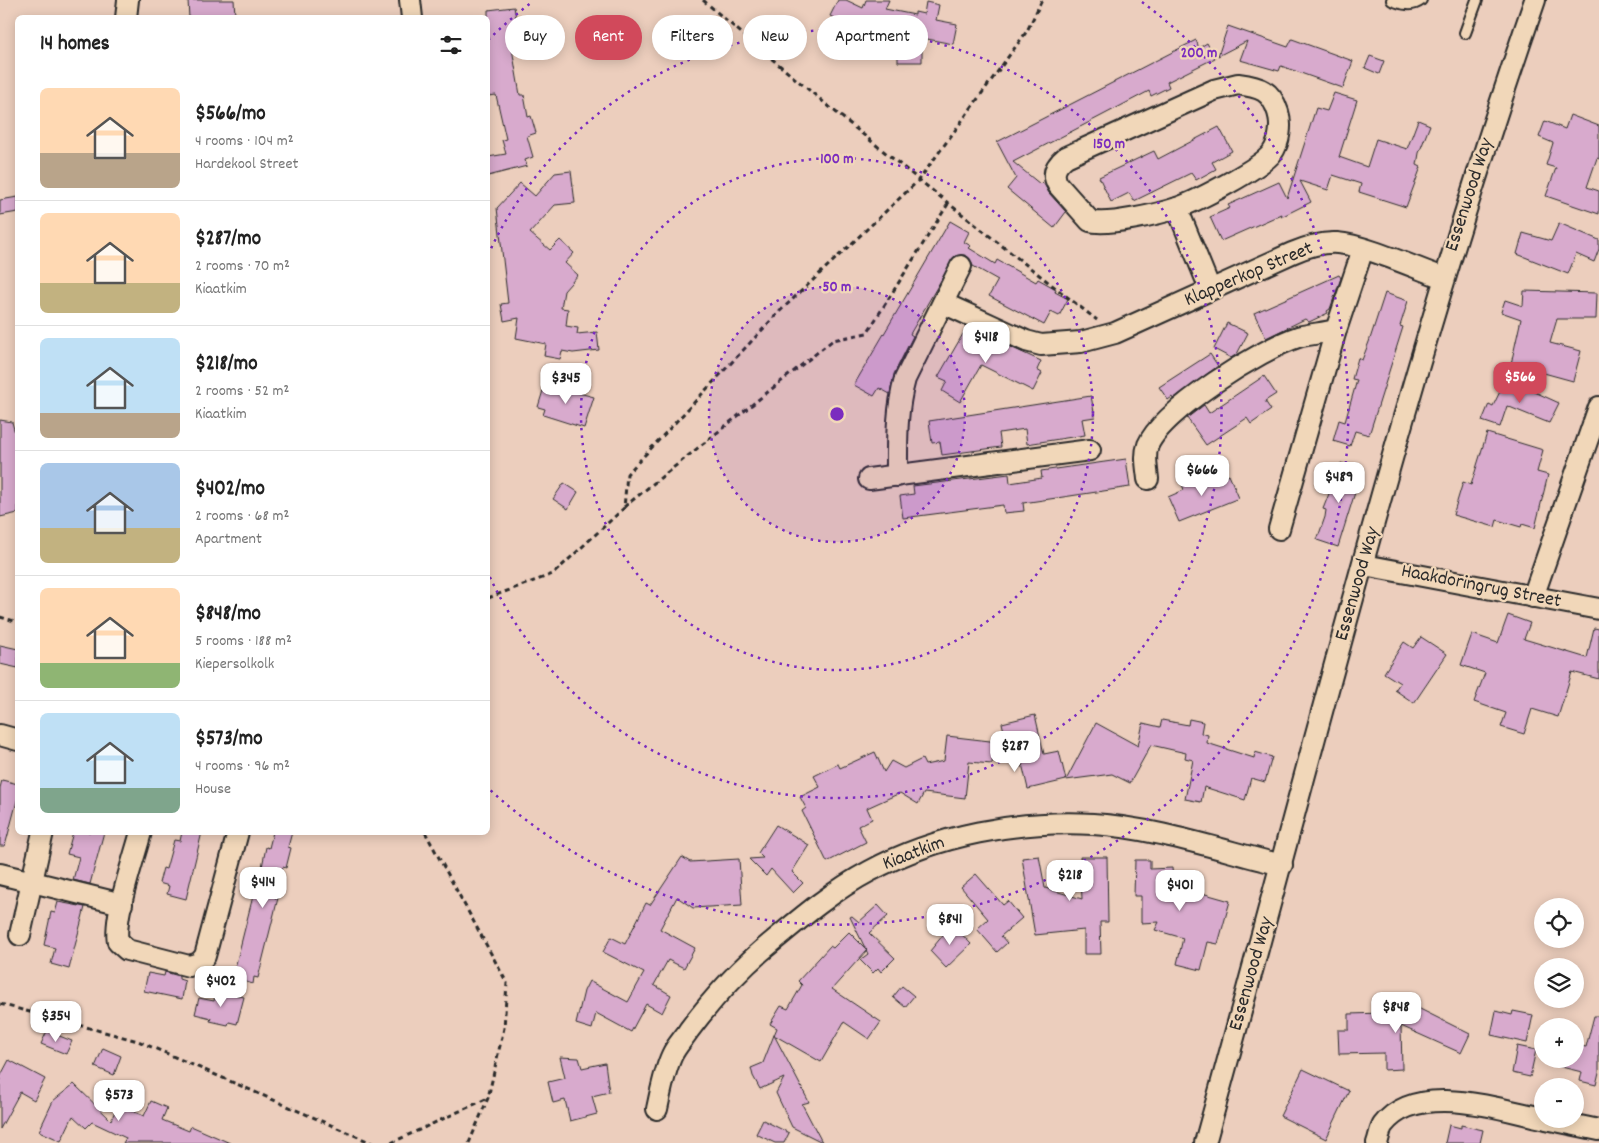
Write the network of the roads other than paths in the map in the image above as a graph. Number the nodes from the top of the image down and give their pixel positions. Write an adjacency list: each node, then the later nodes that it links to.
1 (128, 0): 7 (street)
2 (410, 0): 8 (street)
3 (1392, 0): 4 (lane)
4 (1421, 0)
5 (1477, 0): 9 (lane)
6 (1532, 1): 13 (street, Essenwood Way)
7 (126, 15)
8 (412, 15)
9 (1465, 32)
10 (1177, 208): 10 (street); 14 (street)
11 (1363, 249): 13 (street, Klapperkop Street); 14 (street, Klapperkop Street); 16 (street)
12 (961, 266): 15 (street)
13 (1444, 278): 23 (street, Essenwood Way)
14 (1210, 289): 15 (street, Klapperkop Street)
15 (943, 303): 19 (street)
16 (1336, 330): 21 (street); 22 (street)
17 (1599, 407): 24 (street)
18 (1090, 450): 19 (street)
19 (897, 476): 20 (street)
20 (869, 479)
21 (1148, 479)
22 (1279, 529)
23 (1364, 565): 24 (street, Haakdoringrug Street); 31 (street, Essenwood Way)
24 (1534, 597): 25 (street, Haakdoringrug Street)
25 (1599, 609)
26 (0, 735): 27 (street)
27 (15, 739)
28 (42, 835): 33 (street)
29 (140, 835): 34 (street)
30 (237, 835): 34 (street)
31 (1282, 865): 36 (street, Kiaatkim); 40 (street, Essenwood Way)
32 (0, 874): 33 (street)
33 (31, 882): 34 (street); 35 (street)
34 (122, 904)
35 (20, 935)
36 (657, 1109)
37 (1534, 1116): 41 (street)
38 (1584, 1127): 39 (street)
39 (1599, 1130)
40 (1205, 1143)
41 (1377, 1143)

